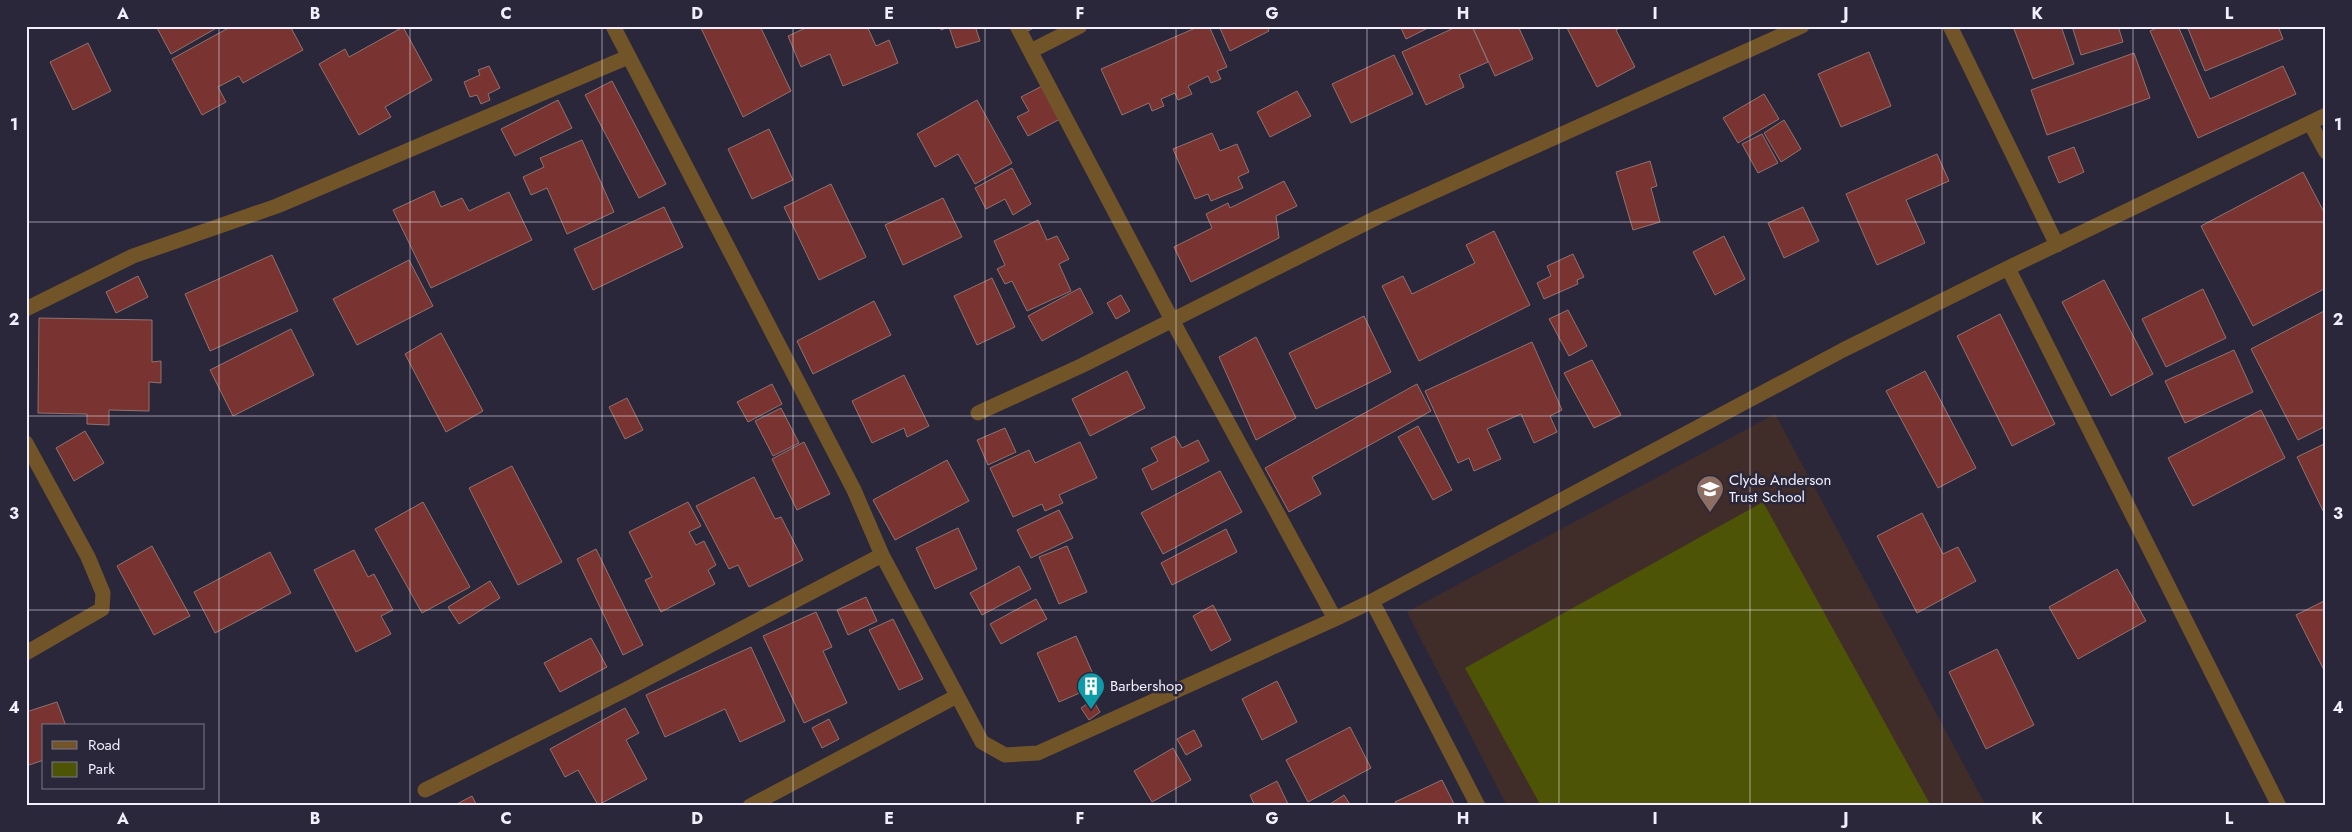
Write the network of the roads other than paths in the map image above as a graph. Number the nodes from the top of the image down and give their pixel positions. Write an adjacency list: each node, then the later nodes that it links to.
1 (614, 26): 7 (street)
2 (1017, 26): 6 (street)
3 (1080, 26): 6 (street)
4 (1802, 26): 14 (street)
5 (1950, 26): 11 (street)
6 (1031, 51): 14 (street)
7 (628, 57): 13 (street); 17 (street)
8 (2326, 115): 9 (street)
9 (2310, 123): 10 (street); 11 (street)
10 (2326, 152)
11 (2057, 245): 12 (street)
12 (2008, 268): 18 (street); 25 (street)
13 (26, 308)
14 (1172, 320): 15 (street); 19 (street)
15 (978, 413)
16 (26, 443): 20 (street)
17 (882, 555): 21 (street); 22 (street)
18 (1372, 601): 19 (street); 24 (street)
19 (1335, 619): 21 (street)
20 (26, 653)
21 (957, 696): 23 (street)
22 (425, 790)
23 (750, 806)
24 (1478, 806)
25 (2279, 806)

